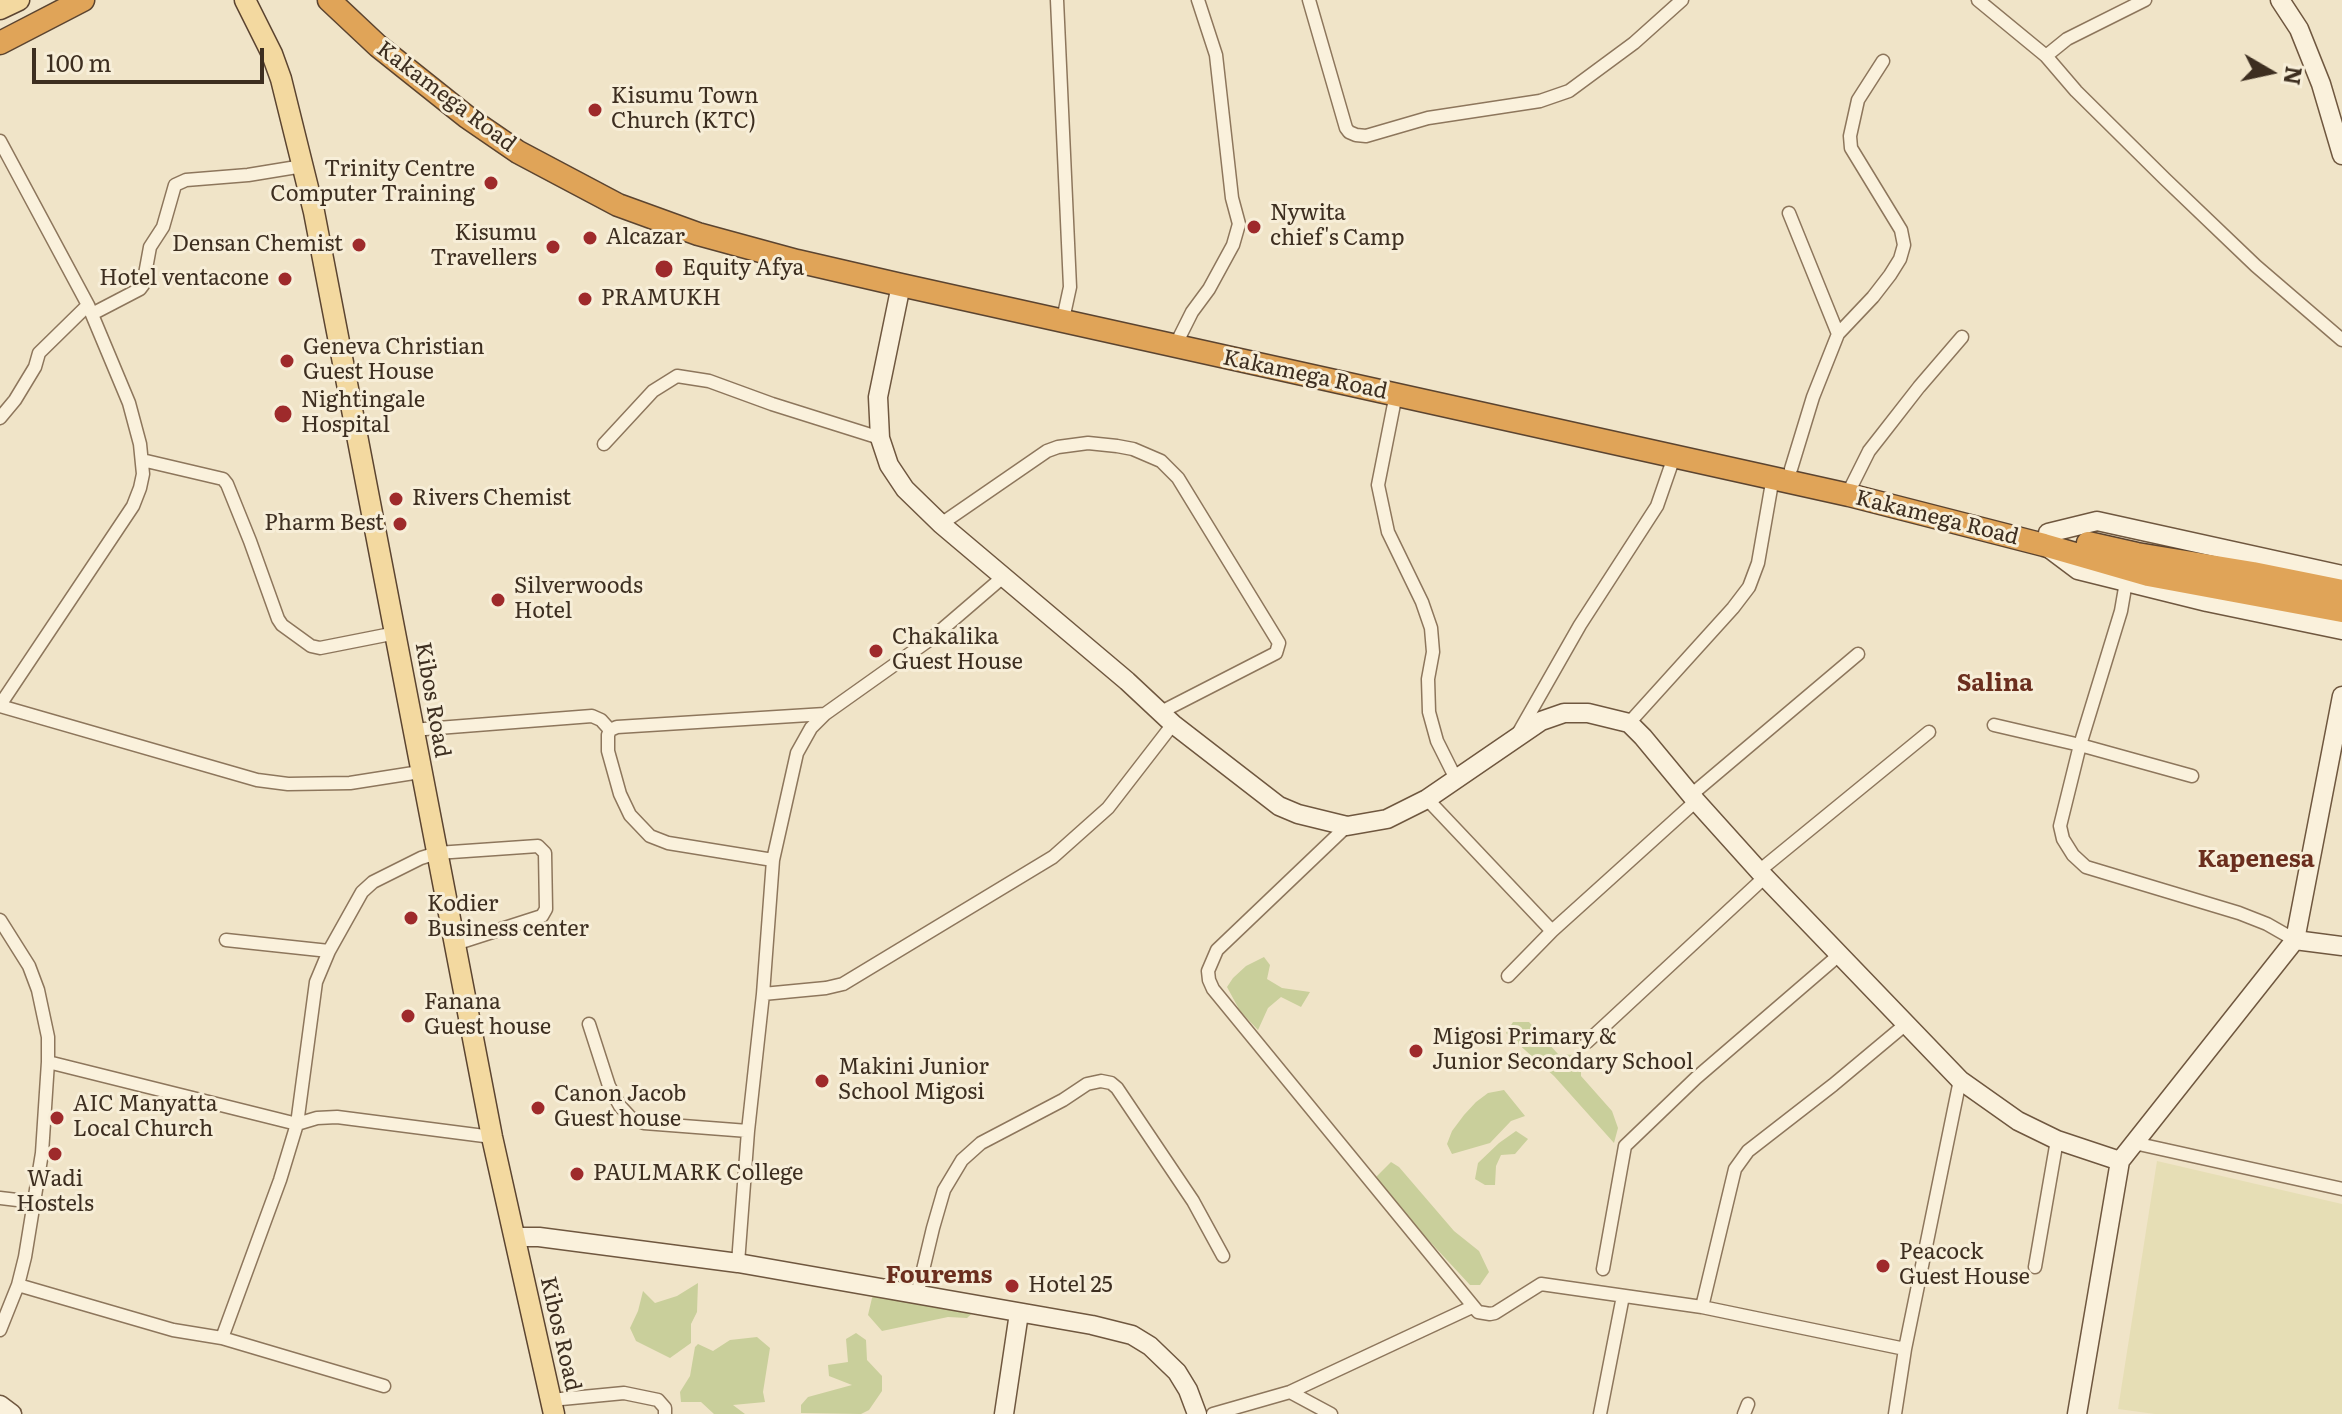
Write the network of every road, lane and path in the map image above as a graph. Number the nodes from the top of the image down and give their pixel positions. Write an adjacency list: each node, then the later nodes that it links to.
1 (19, 0): 13 (main road)
2 (83, 0): 14 (highway)
3 (245, 0): 19 (main road, Kibos Road)
4 (329, 0): 21 (highway, Kakamega Road)
5 (340, 0): 23 (highway, Kakamega Road)
6 (1057, 0): 23 (street)
7 (1198, 0): 25 (street)
8 (1309, 0): 9 (street)
9 (1682, 0)
10 (1978, 0): 15 (street)
11 (2145, 0): 15 (street)
12 (2280, 0): 18 (street)
13 (0, 9)
14 (0, 43)
15 (2046, 56): 27 (street)
16 (1883, 61): 24 (street)
17 (0, 141): 22 (street)
18 (2342, 155)
19 (303, 166): 22 (street); 45 (main road, Kibos Road)
20 (1789, 213): 24 (street)
21 (901, 285): 28 (highway, Kakamega Road); 30 (street)
22 (90, 309): 29 (street); 33 (street)
23 (1065, 310): 25 (highway, Kakamega Road)
24 (1838, 334): 34 (street)
25 (1180, 336): 34 (highway, Kakamega Road)
26 (1962, 337): 35 (street)
27 (2342, 340)
28 (1396, 394): 32 (highway, Kakamega Road); 60 (street)
29 (0, 418)
30 (880, 438): 31 (street); 36 (street)
31 (604, 444)
32 (1674, 457): 34 (highway, Kakamega Road); 56 (street)
33 (142, 460): 45 (street); 48 (street)
34 (1782, 473): 35 (highway, Kakamega Road); 37 (highway, Kakamega Road); 51 (street)
35 (1852, 485): 37 (highway, Kakamega Road)
36 (941, 524): 39 (street); 50 (street)
37 (2046, 539): 38 (street); 40 (street); 41 (highway, Kakamega Road)
38 (2342, 575)
39 (1003, 577): 49 (street); 50 (street)
40 (2126, 582): 44 (street); 57 (street)
41 (2293, 591): 42 (highway, Kakamega Road); 43 (highway, Kakamega Road)
42 (2342, 591)
43 (2342, 611)
44 (2342, 630)
45 (396, 633): 53 (main road, Kibos Road)
46 (1858, 654): 61 (street)
47 (2342, 696): 70 (street)
48 (0, 706): 58 (street)
49 (825, 714): 54 (street); 65 (street)
50 (1167, 718): 63 (street); 76 (street)
51 (1629, 723): 56 (street); 61 (street)
52 (1994, 725): 57 (street)
53 (412, 730): 54 (street); 58 (main road, Kibos Road)
54 (610, 730): 65 (street)
55 (1929, 732): 66 (street)
56 (1515, 739): 60 (street)
57 (2080, 745): 59 (street); 70 (street)
58 (420, 772): 64 (main road, Kibos Road)
59 (2192, 776)
60 (1456, 779): 62 (street)
61 (1694, 798): 66 (street); 68 (street)
62 (1427, 799): 63 (street); 68 (street)
63 (1347, 826): 99 (street)
64 (437, 853): 71 (main road, Kibos Road); 71 (street); 73 (street)
65 (773, 860): 76 (street)
66 (1762, 874): 74 (street); 79 (street)
67 (0, 920): 80 (street)
68 (1552, 931): 75 (street)
69 (226, 940): 73 (street)
70 (2295, 940): 72 (street); 86 (street)
71 (455, 944): 84 (main road, Kibos Road)
72 (2342, 946)
73 (329, 951): 82 (street)
74 (1839, 955): 78 (street); 95 (street)
75 (1508, 976)
76 (763, 994): 83 (street)
77 (589, 1024): 83 (street)
78 (1906, 1024): 81 (street); 100 (street)
79 (1587, 1042)
80 (48, 1062): 82 (street); 90 (street)
81 (1960, 1080): 85 (street); 104 (street)
82 (297, 1124): 84 (street); 103 (street)
83 (748, 1131): 93 (street)
84 (492, 1137): 91 (main road, Kibos Road)
85 (2057, 1140): 87 (street); 94 (street)
86 (2134, 1143): 87 (street); 88 (street)
87 (2120, 1161): 117 (street)
88 (2342, 1189)
89 (0, 1198): 90 (street)
90 (34, 1202): 96 (street)
91 (514, 1237): 93 (street); 108 (main road, Kibos Road)
92 (1223, 1256): 97 (street)
93 (738, 1263): 97 (street)
94 (2035, 1267)
95 (1603, 1269)
96 (18, 1285): 102 (street); 103 (street)
97 (917, 1295): 101 (street)
98 (1623, 1296): 99 (street); 100 (street); 115 (street)
99 (1472, 1307): 106 (street)
100 (1702, 1307): 104 (street)
101 (1019, 1313): 111 (street); 112 (street)
102 (0, 1330)
103 (222, 1338): 105 (street)
104 (1905, 1349): 116 (street)
105 (384, 1386)
106 (1290, 1392): 113 (street); 114 (street)
107 (0, 1405): 109 (street)
108 (552, 1407): 110 (street)
109 (12, 1414)
110 (665, 1414)
111 (1004, 1414)
112 (1197, 1414)
113 (1213, 1414)
114 (1331, 1414)
115 (1600, 1414)
116 (1895, 1414)
117 (2077, 1414)

